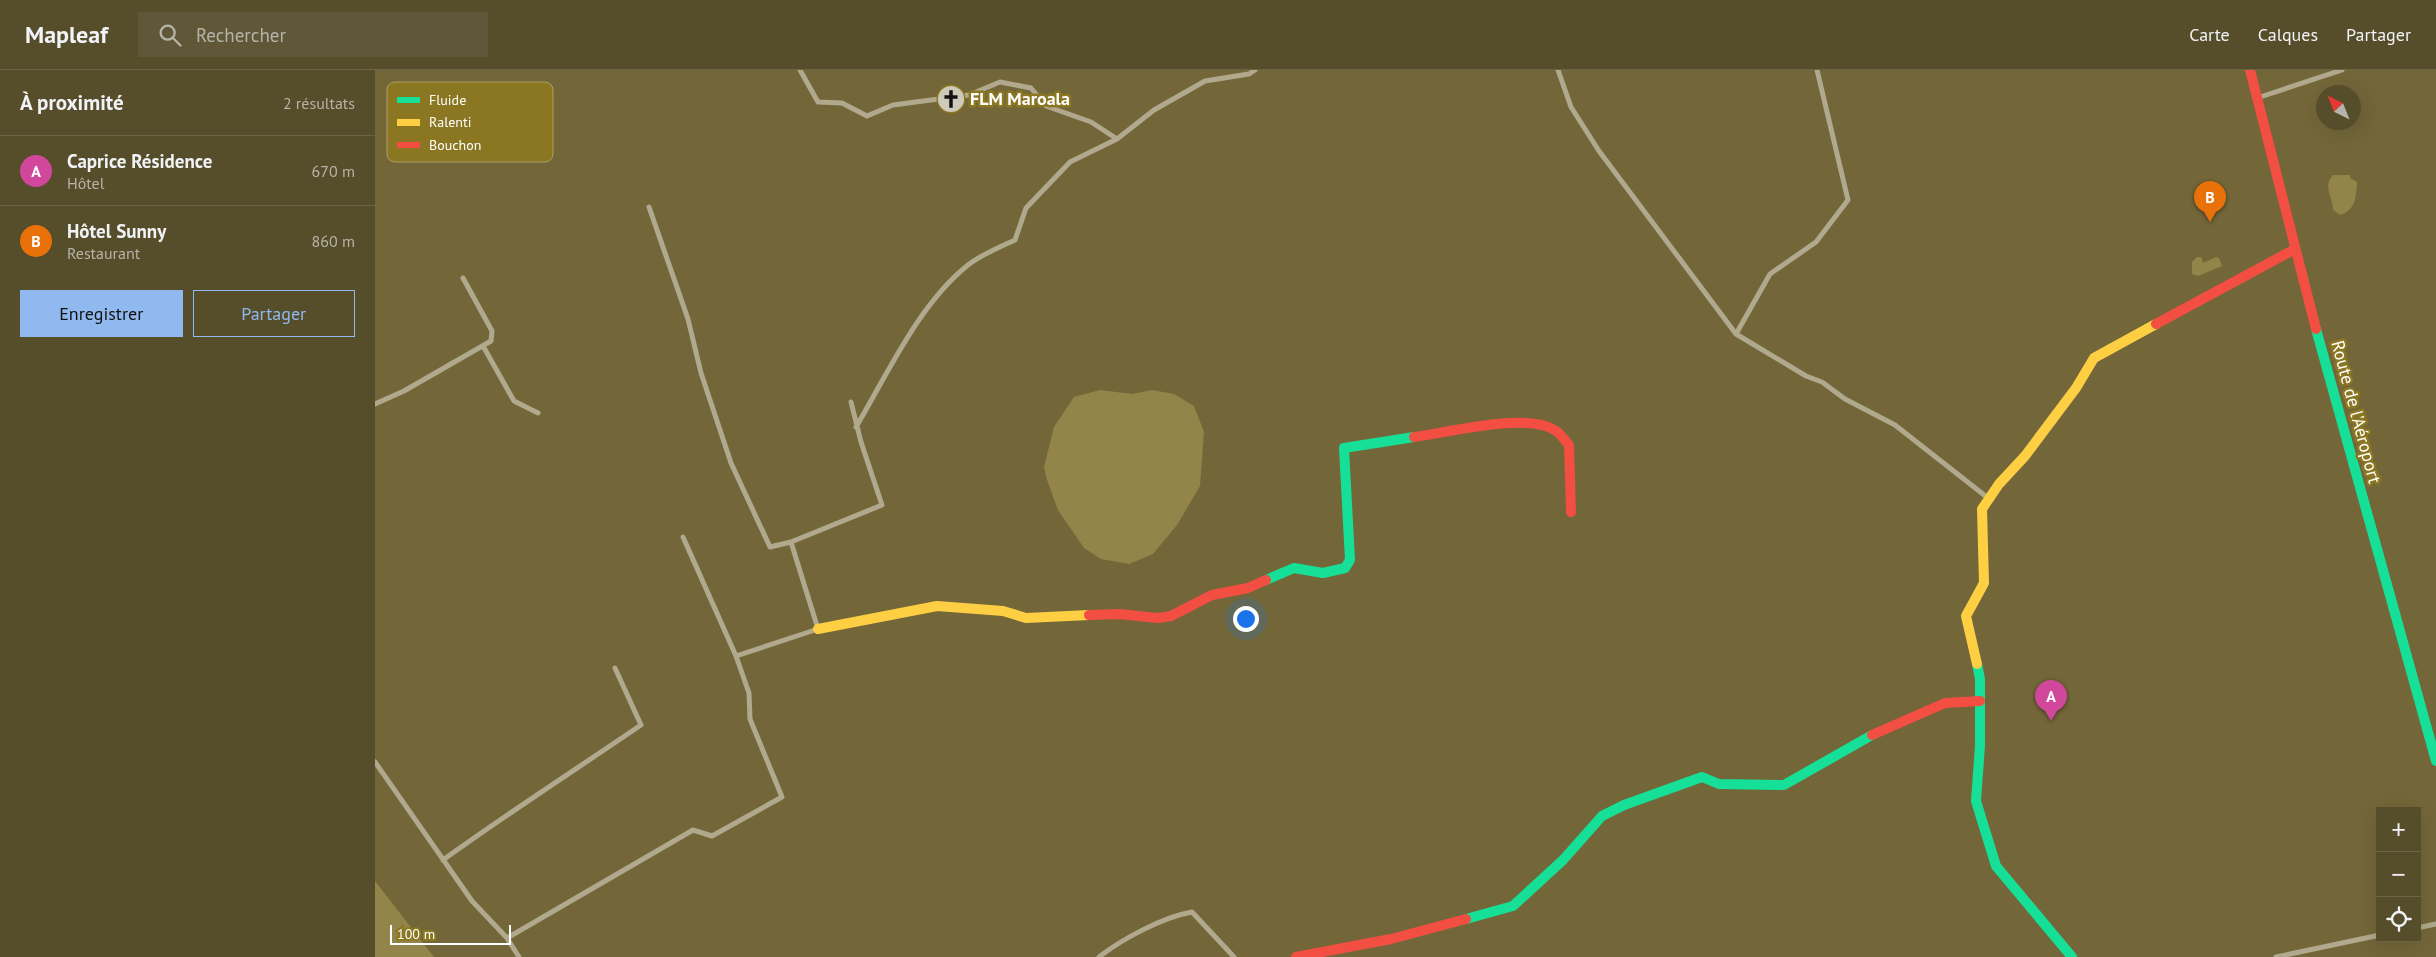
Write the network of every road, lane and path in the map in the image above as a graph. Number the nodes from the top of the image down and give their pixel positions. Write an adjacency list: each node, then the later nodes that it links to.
1 (800, 70): 8 (street)
2 (1255, 70): 8 (street)
3 (1558, 70): 12 (street)
4 (1817, 70): 12 (street)
5 (2250, 70): 7 (street, Route de l'Aéroport)
6 (2342, 70): 7 (street)
7 (2257, 98): 10 (street, Route de l'Aéroport)
8 (1117, 139): 17 (street)
9 (649, 207): 21 (street)
10 (2295, 249): 18 (street); 26 (street, Route de l'Aéroport)
11 (463, 278): 13 (street)
12 (1736, 334): 18 (street)
13 (483, 346): 15 (street); 16 (street)
14 (851, 402): 17 (street)
15 (375, 404)
16 (538, 413)
17 (857, 427): 21 (street)
18 (1988, 498): 25 (street)
19 (1571, 512): 22 (street)
20 (683, 537): 23 (street)
21 (791, 542): 22 (street)
22 (818, 629): 23 (street)
23 (736, 656): 32 (street)
24 (615, 668): 28 (street)
25 (1980, 702): 36 (street); 37 (street)
26 (2436, 760)
27 (375, 762): 28 (street)
28 (443, 860): 32 (street)
29 (2436, 924): 30 (street)
30 (2421, 927)
31 (2376, 937): 38 (street)
32 (507, 938): 33 (street)
33 (519, 957)
34 (1099, 957): 35 (street)
35 (1234, 957)
36 (1296, 957)
37 (2072, 957)
38 (2276, 957)

